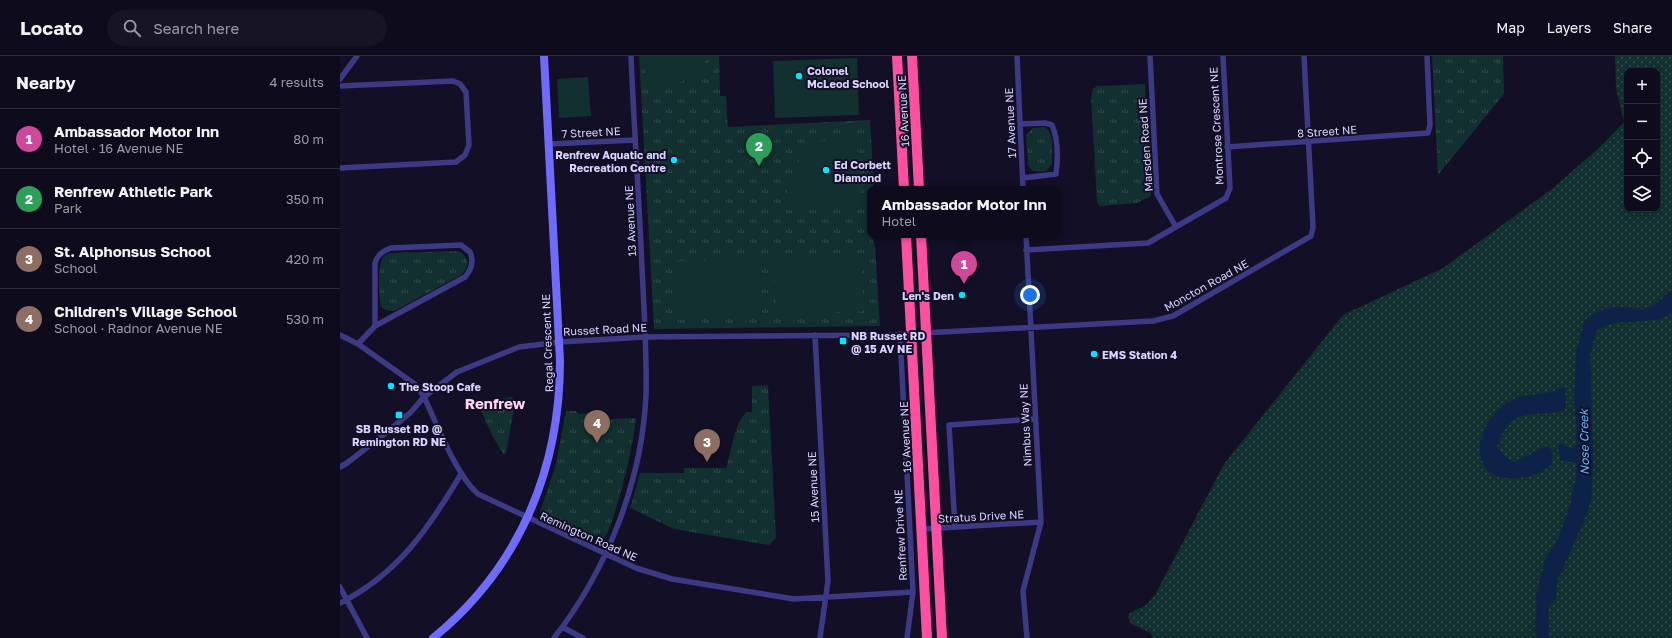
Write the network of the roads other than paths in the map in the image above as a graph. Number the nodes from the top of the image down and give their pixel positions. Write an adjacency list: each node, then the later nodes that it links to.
1 (357, 56): 11 (street)
2 (544, 56): 16 (street, Regal Crescent NE)
3 (631, 56): 14 (street, 13 Avenue NE)
4 (896, 56): 20 (highway, 16 Avenue NE)
5 (912, 56): 21 (highway, 16 Avenue NE)
6 (1017, 56): 13 (street, 17 Avenue NE)
7 (1150, 56): 23 (street, Marsden Road NE)
8 (1223, 56): 17 (street, Montrose Crescent NE)
9 (1304, 56): 15 (street)
10 (1427, 56): 15 (street, 8 Street NE)
11 (340, 80)
12 (340, 86): 18 (street)
13 (1020, 124): 19 (street, 17 Avenue NE); 19 (street)
14 (635, 140): 16 (street, 7 Street NE); 35 (street, 13 Avenue NE)
15 (1309, 142): 17 (street, 8 Street NE); 29 (street, Moncton Road NE)
16 (549, 144): 36 (street, Regal Crescent NE)
17 (1227, 147): 23 (street, Montrose Crescent NE)
18 (340, 168)
19 (1023, 178): 22 (street, 17 Avenue NE)
20 (904, 186)
21 (919, 186)
22 (1024, 186)
23 (1176, 228): 27 (street, Montrose Crescent NE)
24 (906, 238): 31 (highway, 16 Avenue NE)
25 (921, 238): 30 (highway)
26 (1026, 238): 27 (street)
27 (1026, 250): 29 (street)
28 (375, 326): 28 (street); 37 (street)
29 (1030, 327): 30 (street, Moncton Road NE); 39 (street, Nimbus Way NE)
30 (926, 332): 31 (street, Moncton Road NE); 45 (highway)
31 (911, 333): 32 (street, Russet Road NE); 46 (highway, 16 Avenue NE)
32 (900, 334): 34 (street, Russet Road NE); 49 (street, Renfrew Drive NE)
33 (340, 335): 37 (street, Remington Road NE)
34 (815, 335): 35 (street, Russet Road NE); 50 (street, 15 Avenue NE)
35 (645, 337): 36 (street, Russet Road NE); 47 (street, 13 Avenue NE)
36 (560, 342): 38 (street, Russet Road NE); 42 (street, Regal Crescent NE)
37 (358, 344): 38 (street, Remington Road NE)
38 (424, 397): 40 (street, Russet Road NE); 41 (street, Remington Road NE)
39 (1035, 419): 43 (street, Nimbus Way NE); 44 (street)
40 (340, 467)
41 (461, 474): 42 (street, Remington Road NE); 51 (street)
42 (528, 518): 47 (street, Remington Road NE); 55 (street, Regal Crescent NE)
43 (1041, 522): 44 (street, Stratus Drive NE); 62 (street, Nimbus Way NE)
44 (955, 527): 45 (street, Stratus Drive NE)
45 (937, 528): 46 (street, Stratus Drive NE); 61 (highway)
46 (923, 529): 60 (highway, 16 Avenue NE)
47 (606, 553): 50 (street, Remington Road NE); 53 (street, 13 Avenue NE)
48 (340, 587): 51 (street)
49 (913, 592): 50 (street, Remington Road NE); 59 (street, Renfrew Drive NE)
50 (826, 597): 58 (street, 15 Avenue NE)
51 (347, 600): 52 (street); 54 (street)
52 (340, 603)
53 (562, 627): 56 (street, 13 Avenue NE); 57 (street)
54 (367, 638)
55 (433, 638)
56 (554, 638)
57 (583, 638)
58 (820, 638)
59 (907, 638)
60 (927, 638)
61 (942, 638)
62 (1027, 638)

